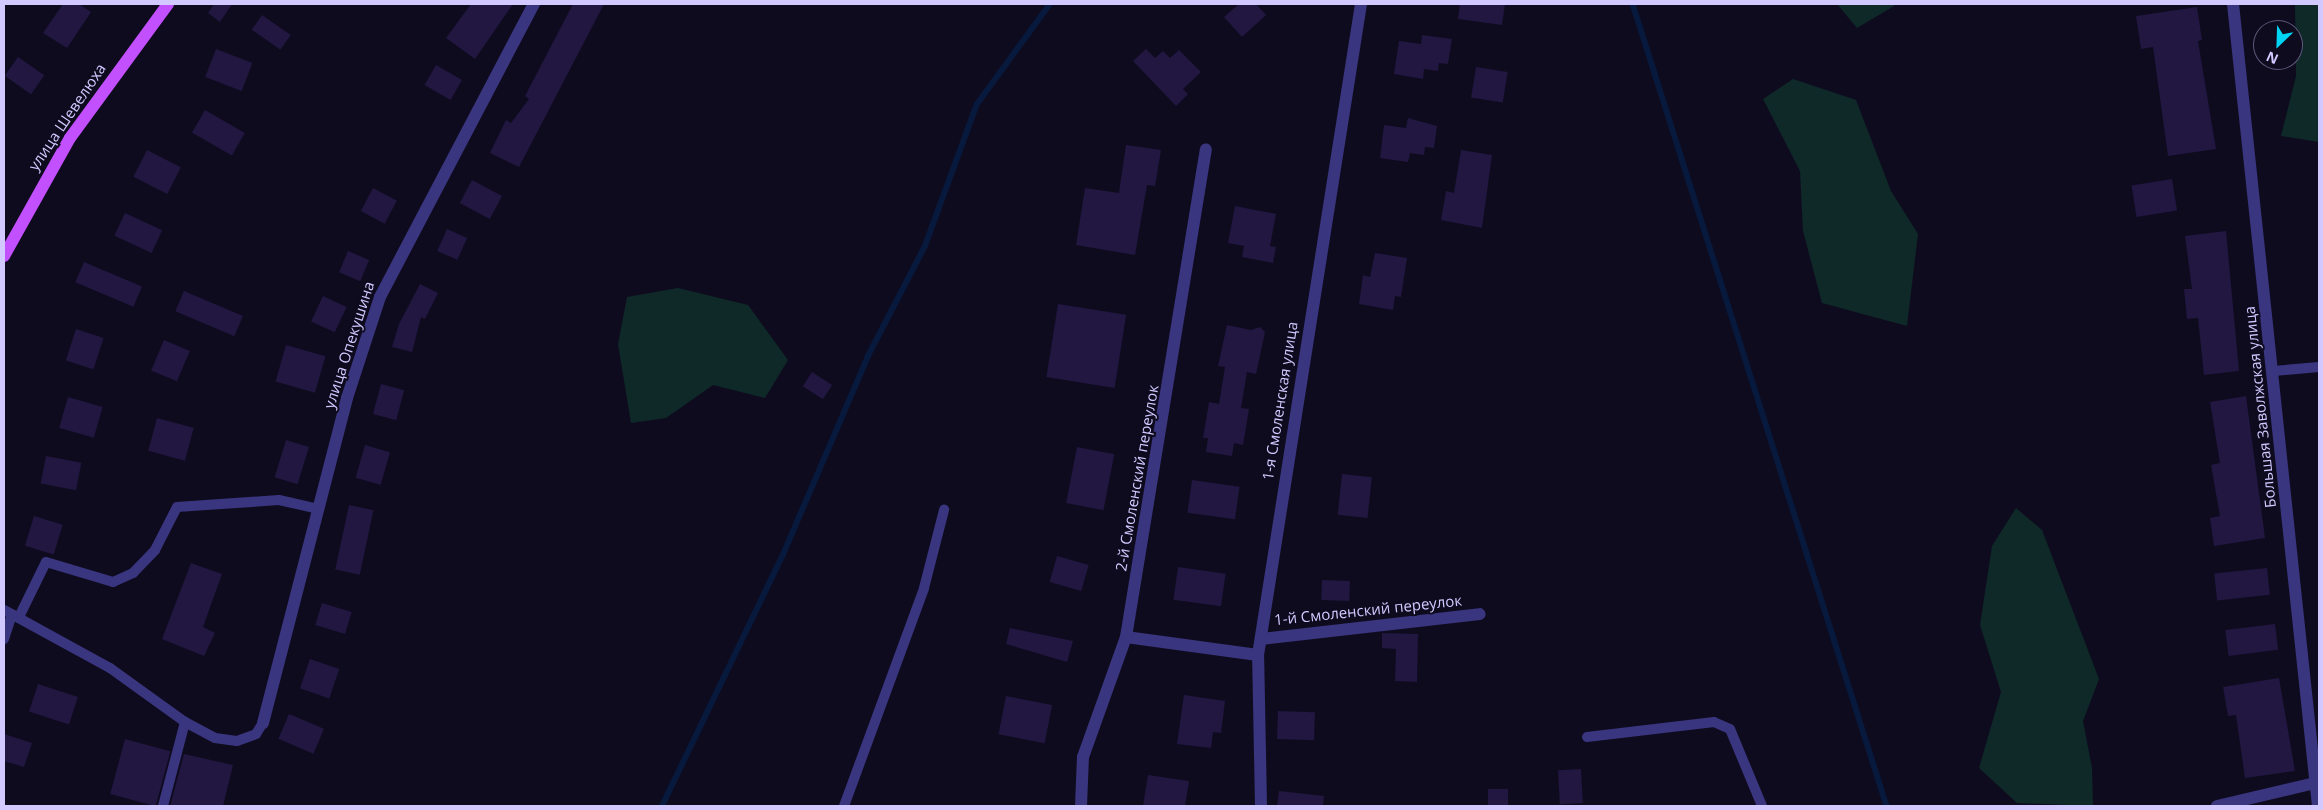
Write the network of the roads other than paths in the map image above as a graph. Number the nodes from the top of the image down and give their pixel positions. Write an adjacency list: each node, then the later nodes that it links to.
1 (168, 4): 6 (main road, улица Шевелюха)
2 (534, 4): 9 (street, улица Опекушина)
3 (1361, 4): 14 (street, 1-я Смоленская улица)
4 (2233, 4): 8 (street, Большая Заволжская улица)
5 (1206, 150): 13 (street, 2-й Смоленский переулок)
6 (4, 256)
7 (2319, 367): 8 (lane)
8 (2273, 371): 20 (street, Большая Заволжская улица)
9 (319, 509): 11 (lane); 18 (street, улица Опекушина)
10 (944, 510): 22 (lane)
11 (12, 614): 15 (lane); 17 (lane)
12 (1480, 614): 14 (street, 1-й Смоленский переулок)
13 (1126, 637): 16 (street); 23 (street, 2-й Смоленский переулок)
14 (1261, 638): 16 (street, 1-я Смоленская улица)
15 (4, 639)
16 (1258, 655): 24 (street, 1-я Смоленская улица)
17 (185, 722): 18 (lane); 21 (lane)
18 (262, 723)
19 (1586, 737): 25 (lane)
20 (2317, 782): 26 (street); 27 (street, Большая Заволжская улица)
21 (163, 806)
22 (844, 806)
23 (1081, 806)
24 (1261, 806)
25 (1762, 806)
26 (2218, 806)
27 (2318, 806)

